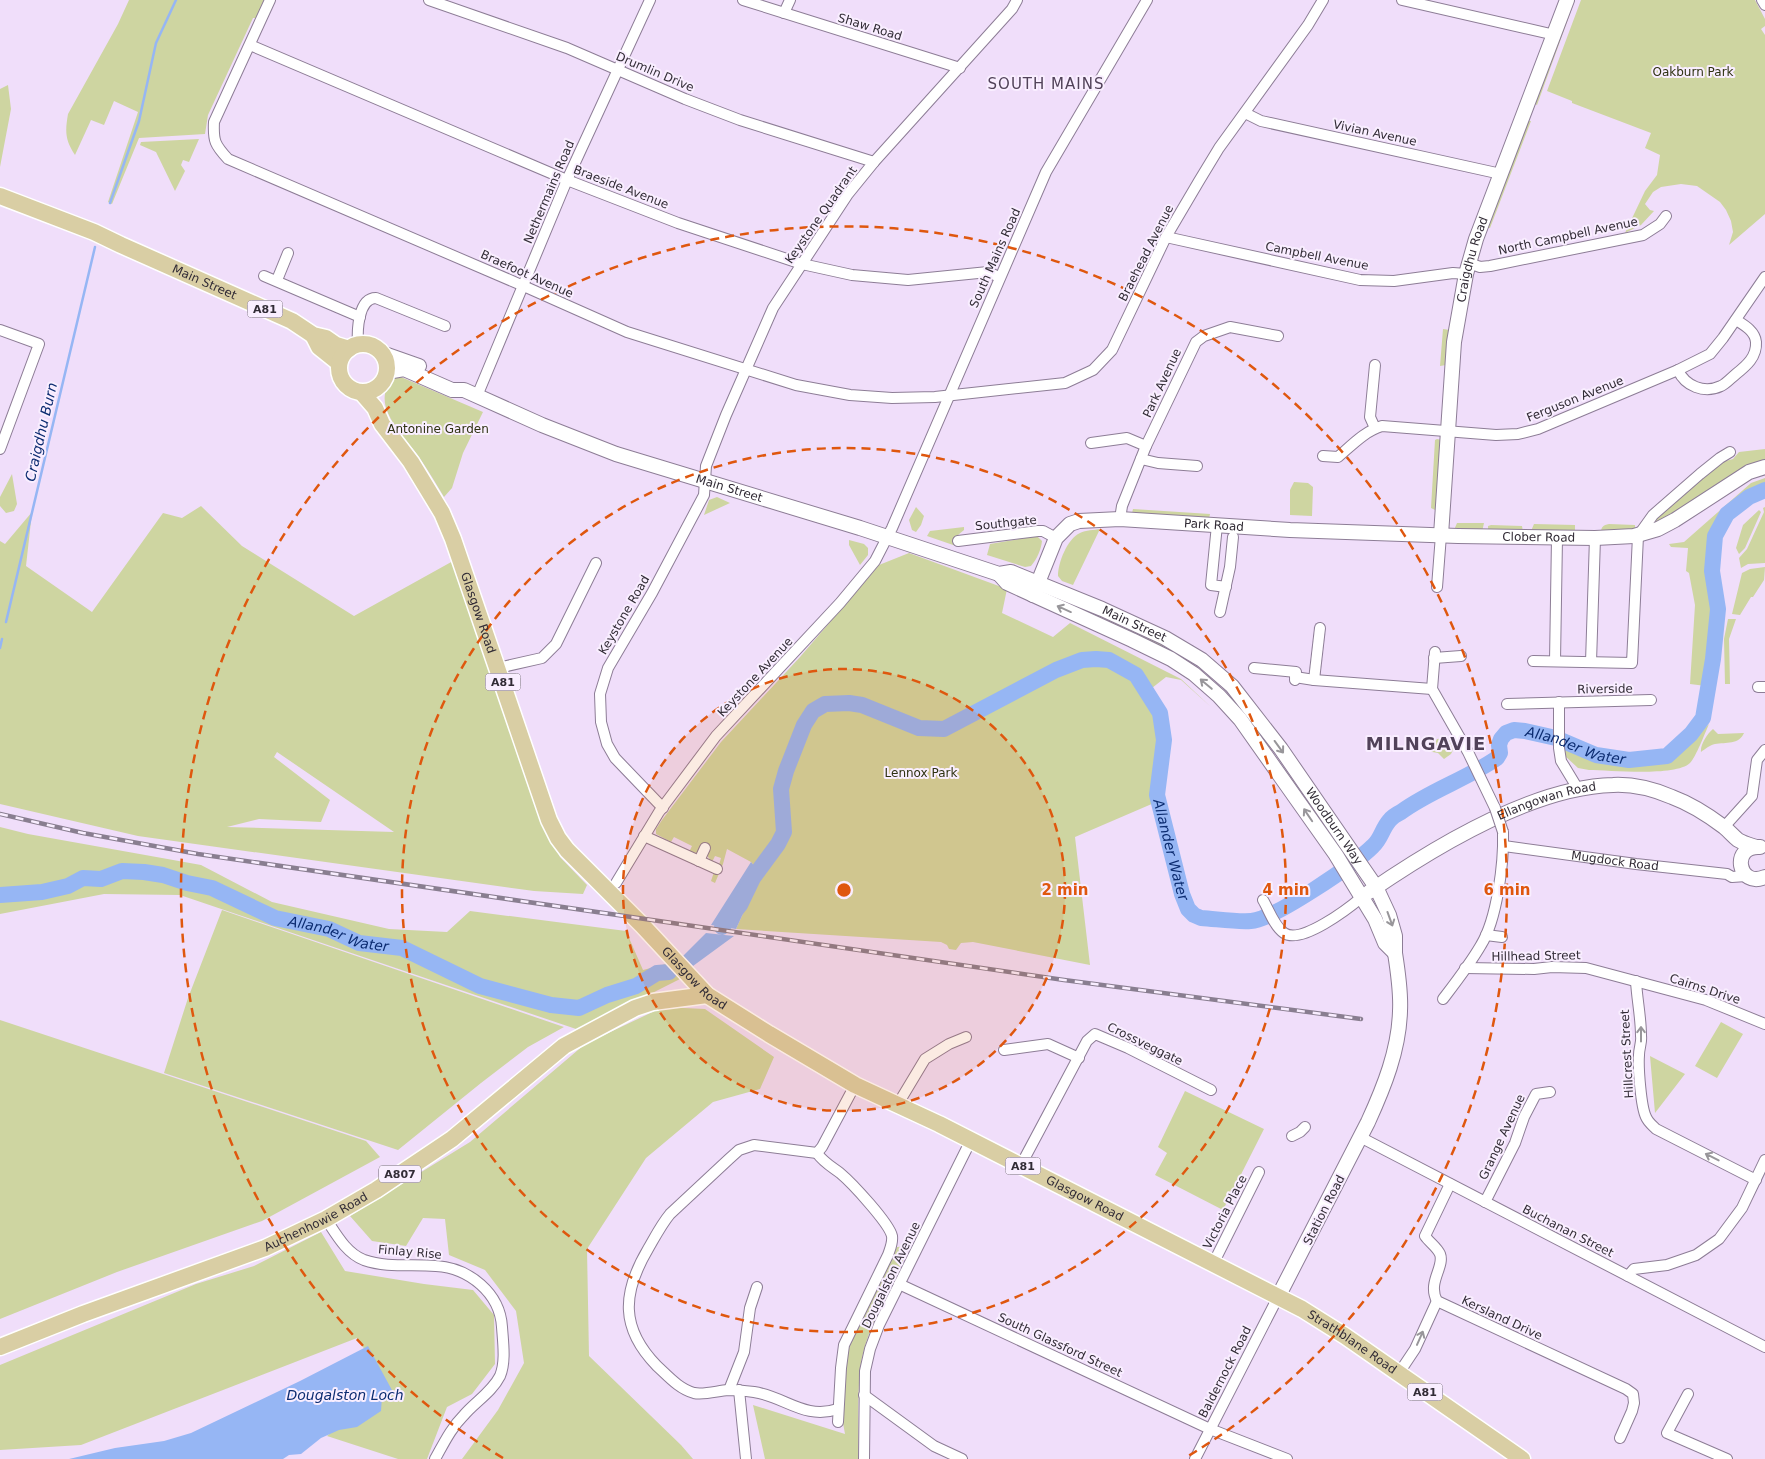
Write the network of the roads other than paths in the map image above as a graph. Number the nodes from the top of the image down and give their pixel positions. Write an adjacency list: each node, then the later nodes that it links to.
1 (270, 0): 15 (street, Braefoot Avenue)
2 (429, 0): 17 (street, Drumlin Drive)
3 (650, 0): 17 (street, Nethermains Road)
4 (743, 0): 13 (street, Shaw Road)
5 (790, 0): 13 (street)
6 (1017, 0): 16 (street, Keystone Quadrant)
7 (1147, 0): 29 (street, South Mains Road)
8 (1323, 0): 18 (street, Braehead Avenue)
9 (1402, 0): 14 (street)
10 (1567, 0): 14 (main road, Craigdhu Road)
11 (1762, 0): 12 (street)
12 (1765, 5)
13 (784, 13): 16 (street, Shaw Road)
14 (1555, 35): 20 (main road, Craigdhu Road)
15 (250, 44): 21 (street, Braeside Avenue); 32 (street, Braefoot Avenue)
16 (960, 68): 19 (street, Keystone Quadrant)
17 (617, 69): 19 (street, Drumlin Drive); 21 (street, Nethermains Road)
18 (1246, 113): 20 (street, Vivian Avenue); 24 (street, Braehead Avenue)
19 (874, 162): 26 (street, Keystone Quadrant)
20 (1501, 174): 27 (main road, Craigdhu Road)
21 (567, 180): 26 (street, Braeside Avenue); 32 (street, Nethermains Road)
22 (0, 196): 37 (main road, Main Street / A81)
23 (1666, 216): 27 (street, North Campbell Avenue)
24 (1166, 237): 27 (street, Campbell Avenue); 49 (street, Braehead Avenue)
25 (288, 253): 31 (street)
26 (802, 264): 29 (street, Braeside Avenue); 43 (street, Keystone Quadrant)
27 (1468, 269): 52 (main road, Craigdhu Road)
28 (264, 276): 31 (street)
29 (999, 277): 49 (street, South Mains Road)
30 (1765, 278): 34 (street, Ferguson Avenue)
31 (277, 280): 33 (street)
32 (523, 285): 43 (street, Braefoot Avenue); 48 (street, Nethermains Road)
33 (360, 317): 35 (street); 39 (street)
34 (1736, 320): 44 (street, Ferguson Avenue); 44 (street)
35 (445, 326)
36 (0, 330): 55 (street)
37 (313, 335): 39 (main road, Main Street / A81); 41 (main road, Main Street / A81)
38 (1278, 336): 54 (street, Park Avenue)
39 (353, 347): 40 (main road, A81); 41 (main road)
40 (382, 353): 45 (main road); 48 (main road, Main Street)
41 (339, 363): 47 (main road, A81)
42 (1375, 365): 51 (street)
43 (746, 368): 49 (street, Braefoot Avenue); 63 (street, Keystone Quadrant)
44 (1678, 370): 52 (street, Ferguson Avenue)
45 (387, 372): 46 (main road); 48 (main road, Main Street)
46 (378, 388): 47 (main road); 50 (main road)
47 (362, 392): 50 (main road, Glasgow Road / A81)
48 (471, 393): 63 (main road, Main Street)
49 (950, 396): 69 (street, South Mains Road)
50 (375, 408): 84 (main road, Glasgow Road / A81)
51 (1375, 428): 52 (street, Ferguson Avenue); 58 (street)
52 (1448, 432): 66 (main road, Craigdhu Road)
53 (1091, 443): 54 (street)
54 (1146, 446): 59 (street, Park Avenue)
55 (0, 449)
56 (1730, 452): 67 (street)
57 (1323, 456): 58 (street)
58 (1338, 457): 62 (street)
59 (1140, 459): 60 (street); 64 (street, Park Avenue)
60 (1197, 466)
61 (1765, 467): 67 (main road, Clober Road)
62 (1340, 469)
63 (705, 481): 69 (main road, Main Street); 95 (street, Keystone Road)
64 (1120, 519): 65 (main road, Park Road); 70 (main road, Park Road)
65 (1217, 526): 66 (main road, Park Road); 75 (street)
66 (1441, 535): 71 (main road, Clober Road); 76 (street)
67 (1638, 536): 72 (main road, Clober Road); 83 (street)
68 (1233, 537): 75 (street)
69 (887, 538): 77 (main road, Main Street); 95 (street, Keystone Avenue)
70 (1056, 538): 73 (street, Southgate); 77 (main road, Park Road)
71 (1557, 538): 72 (main road, Clober Road); 82 (street)
72 (1595, 538): 83 (street)
73 (958, 541)
74 (596, 563): 84 (street)
75 (1226, 587): 78 (street)
76 (1437, 587)
77 (1035, 589): 91 (main road, Main Street); 92 (main road, Main Street, one-way to 77)
78 (1220, 612)
79 (1320, 628): 86 (street)
80 (1461, 656): 87 (street)
81 (1533, 660): 82 (street)
82 (1555, 661): 83 (street)
83 (1591, 662)
84 (498, 668): 115 (main road, Glasgow Road / A81)
85 (1254, 668): 86 (street)
86 (1314, 680): 87 (street)
87 (1432, 689): 99 (street, bridge)
88 (1651, 700): 89 (street, Riverside)
89 (1559, 702): 90 (street, Riverside); 94 (street)
90 (1507, 704)
91 (1250, 707): 107 (main road, Woodburn Way, one-way to 107)
92 (1240, 719): 108 (main road, Woodburn Way, one-way to 92)
93 (1765, 750): 96 (street)
94 (1578, 789): 96 (main road, Ellangowan Road); 107 (main road, Ellangowan Road)
95 (663, 808): 97 (street, Keystone Avenue)
96 (1724, 827): 98 (main road, Ellangowan Road)
97 (644, 836): 102 (street); 106 (street, Keystone Avenue)
98 (1739, 840): 101 (main road, Ellangowan Road); 103 (main road)
99 (1504, 846): 103 (street, Mugdock Road); 110 (street)
100 (704, 848): 102 (street)
101 (1760, 848): 103 (main road)
102 (699, 861): 104 (street)
103 (1743, 865): 105 (main road)
104 (716, 869)
105 (1764, 879)
106 (616, 883)
107 (1376, 887): 108 (main road, Ellangowan Road); 112 (main road, Woodburn Way, one-way to 112)
108 (1362, 897): 109 (street); 112 (main road, Woodburn Way)
109 (1264, 900)
110 (1486, 935): 111 (street); 113 (street)
111 (1502, 937)
112 (1395, 953): 125 (main road, Woodburn Way)
113 (1465, 968): 114 (street, Hillhead Street); 116 (street)
114 (1636, 981): 117 (street, Cairns Drive); 134 (street, Hillcrest Street, one-way to 114)
115 (707, 995): 121 (main road, Glasgow Road / A81); 137 (main road, Auchenhowie Road / A807)
116 (1443, 999)
117 (1765, 1024)
118 (966, 1037): 124 (street)
119 (1004, 1050): 120 (street)
120 (1079, 1058): 122 (street, Crossveggate); 132 (street, Crossveggate)
121 (855, 1085): 124 (main road, Glasgow Road / A81); 130 (street)
122 (1211, 1090)
123 (1550, 1092): 136 (street, Grange Avenue)
124 (898, 1104): 129 (main road, Glasgow Road / A81)
125 (1368, 1122): 128 (main road, Station Road)
126 (1305, 1127): 127 (street)
127 (1292, 1136)
128 (1360, 1137): 135 (street, Buchanan Street); 142 (main road, Station Road)
129 (971, 1140): 132 (main road, Glasgow Road / A81); 140 (street, Dougalston Avenue)
130 (817, 1153): 147 (street); 150 (street)
131 (1765, 1160): 134 (street)
132 (1022, 1165): 138 (main road, Glasgow Road / A81)
133 (1259, 1172): 138 (street, Victoria Place)
134 (1756, 1180): 139 (street)
135 (1450, 1184): 136 (street, Buchanan Street); 143 (street)
136 (1485, 1202): 139 (street, Buchanan Street)
137 (326, 1219): 144 (main road, Auchenhowie Road / A807); 154 (street, Finlay Rise)
138 (1213, 1264): 142 (main road, Glasgow Road / A81)
139 (1628, 1276): 145 (street, Buchanan Street)
140 (899, 1284): 149 (street, Dougalston Avenue); 152 (street, South Glassford Street)
141 (756, 1287): 147 (street)
142 (1278, 1297): 146 (main road, Strathblane Road / A81); 152 (street, Baldernock Road)
143 (1437, 1301): 146 (street, one-way to 143); 153 (street, Kersland Drive)
144 (0, 1347)
145 (1765, 1347)
146 (1399, 1373): 160 (main road, Strathblane Road / A81)
147 (734, 1390): 150 (street); 155 (street)
148 (1688, 1394): 161 (street)
149 (864, 1395): 156 (street, Dougalston Avenue); 157 (street)
150 (838, 1409): 151 (street)
151 (838, 1422)
152 (1210, 1429): 158 (street, Baldernock Road); 159 (street, South Glassford Street)
153 (1620, 1438)
154 (435, 1459)
155 (746, 1459)
156 (864, 1459)
157 (962, 1459)
158 (1195, 1459)
159 (1287, 1459)
160 (1522, 1459)
161 (1727, 1459)

